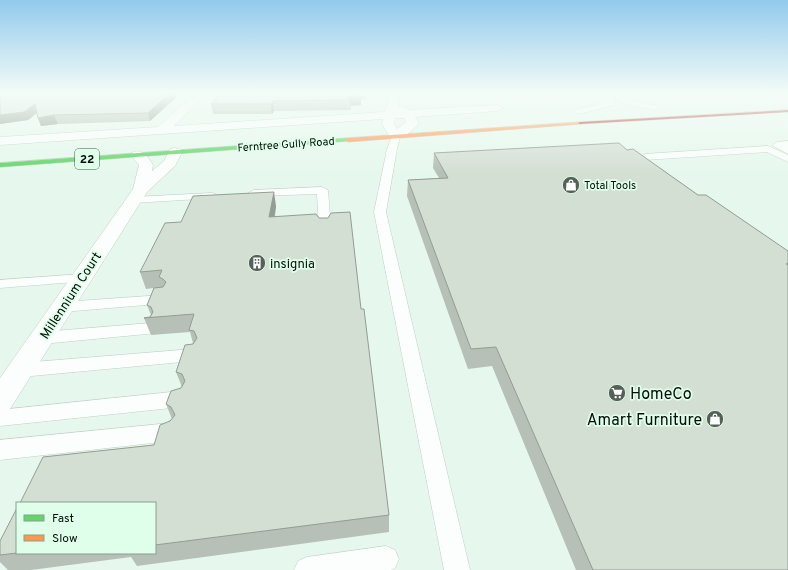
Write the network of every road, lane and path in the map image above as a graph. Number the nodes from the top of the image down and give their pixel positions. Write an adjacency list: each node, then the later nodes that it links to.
1 (173, 120): 6 (street)
2 (392, 120): 3 (street); 4 (street, Ferntree Gully Road); 5 (main road, Ferntree Gully Road / 22); 6 (street, Ferntree Gully Road); 7 (main road, Ferntree Gully Road / 22); 12 (main road, Ferntree Gully Road / 22); 35 (lane)
3 (396, 120)
4 (396, 120)
5 (412, 120)
6 (161, 131): 8 (street, Ferntree Gully Road)
7 (239, 134)
8 (0, 141)
9 (788, 145): 11 (lane)
10 (142, 150): 12 (main road, Ferntree Gully Road / 22); 12 (main road); 15 (main road, Ferntree Gully Road / 22); 16 (street, Millennium Court)
11 (788, 151)
12 (175, 152): 16 (street, Millennium Court)
13 (645, 156): 14 (lane)
14 (788, 159)
15 (0, 165)
16 (137, 194): 18 (lane); 20 (street, Millennium Court)
17 (244, 194): 19 (lane)
18 (220, 195)
19 (325, 229)
20 (82, 278): 21 (lane); 23 (street, Millennium Court)
21 (0, 284)
22 (163, 300): 23 (lane)
23 (62, 307): 25 (street, Millennium Court)
24 (151, 329): 25 (lane)
25 (42, 338): 27 (street, Millennium Court)
26 (193, 355): 27 (lane)
27 (21, 370): 29 (street, Millennium Court)
28 (181, 399): 30 (lane)
29 (0, 401)
30 (0, 418)
31 (171, 432): 32 (lane)
32 (0, 450)
33 (386, 559): 34 (lane)
34 (307, 570)
35 (457, 570)

